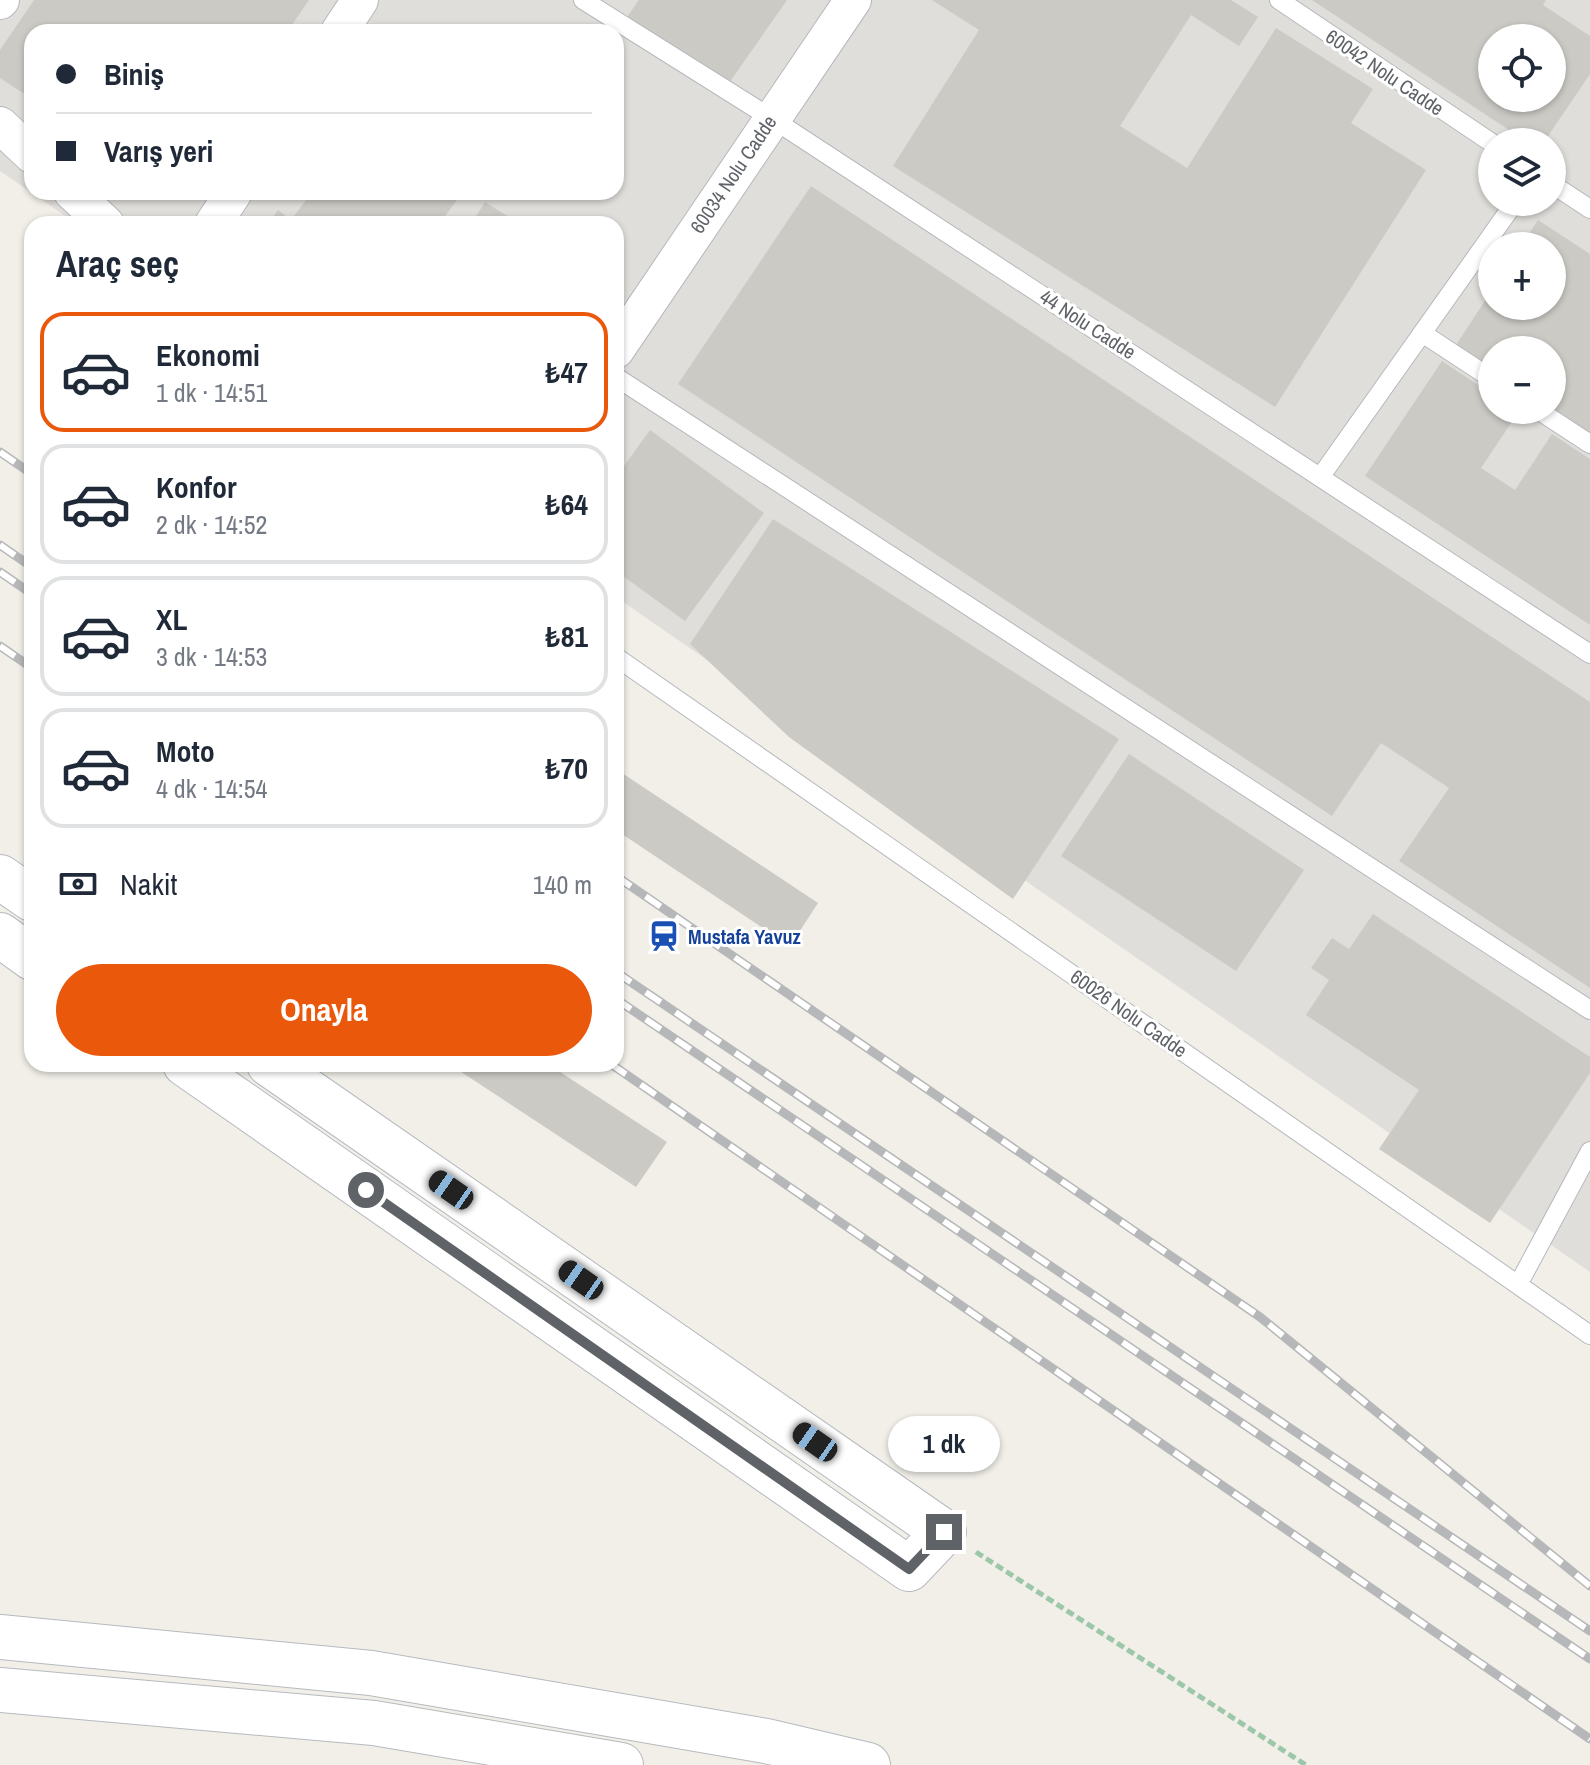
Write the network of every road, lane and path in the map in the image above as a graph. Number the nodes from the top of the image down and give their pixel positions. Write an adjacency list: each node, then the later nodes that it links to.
1 (360, 0): 5 (street)
2 (583, 0): 6 (lane, 44 Nolu Cadde)
3 (853, 0): 8 (street, 60034 Nolu Cadde)
4 (1279, 0): 10 (lane, 60042 Nolu Cadde)
5 (344, 24)
6 (621, 24)
7 (624, 26): 8 (lane, 44 Nolu Cadde)
8 (771, 118): 18 (street, 60034 Nolu Cadde); 23 (lane, 44 Nolu Cadde)
9 (0, 125): 11 (street)
10 (1478, 134)
11 (24, 148)
12 (1566, 193): 14 (lane)
13 (80, 200): 15 (street)
14 (1590, 209)
15 (98, 216)
16 (1505, 216): 17 (lane)
17 (1422, 333): 19 (lane); 23 (lane)
18 (624, 338)
19 (1478, 370)
20 (624, 382): 30 (lane)
21 (1559, 424): 22 (lane)
22 (1590, 444)
23 (1321, 476): 24 (lane, 44 Nolu Cadde)
24 (1590, 654)
25 (624, 663): 34 (lane, 60026 Nolu Cadde)
26 (0, 877): 27 (street)
27 (24, 894)
28 (0, 935): 29 (street)
29 (24, 952)
30 (1590, 1010)
31 (196, 1072): 36 (street)
32 (281, 1072): 36 (street)
33 (1590, 1151): 34 (lane)
34 (1519, 1283): 35 (lane, 60026 Nolu Cadde)
35 (1590, 1335)
36 (944, 1532): 41 (path)
37 (0, 1637): 40 (street)
38 (0, 1690): 39 (street)
39 (621, 1765)
40 (868, 1765)
41 (1306, 1765)

